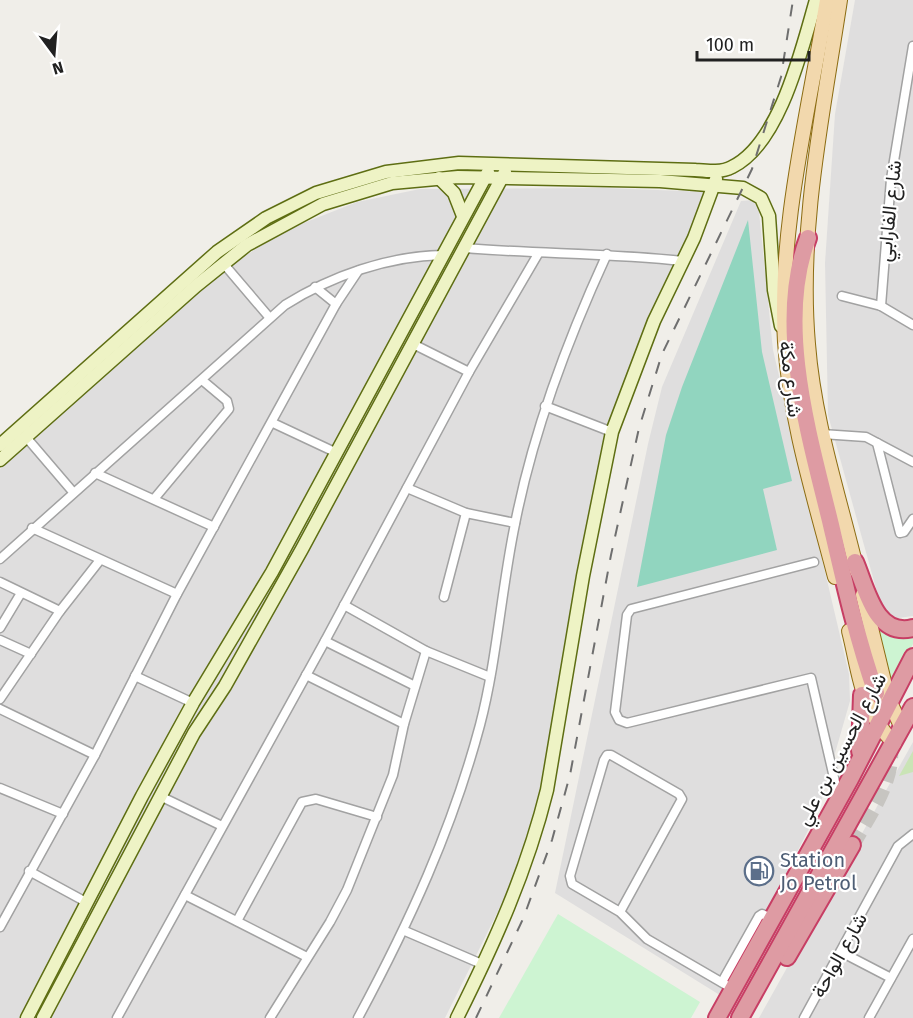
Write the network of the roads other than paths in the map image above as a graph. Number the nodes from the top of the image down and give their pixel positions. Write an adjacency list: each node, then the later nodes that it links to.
1 (816, 0): 8 (street)
2 (827, 0): 29 (main road, شارع مكة)
3 (840, 0): 15 (main road, شارع مكة)
4 (913, 46): 5 (street, شارع الفارابي)
5 (912, 64): 26 (street, شارع الفارابي)
6 (493, 164): 7 (street); 11 (street); 39 (street)
7 (508, 165): 9 (street); 12 (street)
8 (732, 167): 9 (street); 13 (street)
9 (718, 171): 13 (street)
10 (439, 178): 11 (street); 14 (street); 21 (street)
11 (484, 178): 12 (street); 14 (street)
12 (503, 178): 13 (street); 16 (street)
13 (719, 184): 20 (street); 29 (street)
14 (463, 216): 19 (street)
15 (808, 238): 36 (main road, شارع مكة); 75 (highway)
16 (465, 248): 17 (street); 30 (street)
17 (538, 254): 18 (street); 31 (street)
18 (607, 254): 20 (street); 33 (street)
19 (443, 255): 22 (street); 40 (street)
20 (683, 261): 35 (street)
21 (223, 263): 27 (street); 37 (street)
22 (358, 272): 23 (street); 25 (street)
23 (315, 286): 25 (street); 27 (street)
24 (842, 296): 26 (street)
25 (336, 304): 34 (street)
26 (880, 306): 28 (street)
27 (269, 317): 32 (street)
28 (913, 325)
29 (785, 343): 75 (main road, شارع مكة)
30 (413, 344): 31 (street); 57 (street)
31 (469, 372): 44 (street)
32 (202, 380): 43 (street); 46 (street)
33 (544, 406): 35 (street); 49 (street)
34 (273, 423): 40 (street); 50 (street)
35 (612, 432): 104 (street)
36 (822, 434): 38 (street); 55 (main road, شارع مكة)
37 (26, 436): 41 (street); 45 (street)
38 (877, 443): 42 (street); 48 (street)
39 (0, 445)
40 (337, 453): 56 (street)
41 (0, 460)
42 (913, 462)
43 (95, 473): 45 (street); 46 (street)
44 (407, 488): 47 (street); 62 (street)
45 (73, 492): 51 (street)
46 (154, 499): 50 (street)
47 (466, 513): 49 (street); 61 (street)
48 (913, 519)
49 (515, 524): 73 (street)
50 (214, 527): 60 (street)
51 (32, 528): 52 (street); 53 (street)
52 (0, 559)
53 (100, 560): 60 (street); 63 (street)
54 (814, 562): 88 (street)
55 (855, 562): 65 (highway); 75 (main road, شارع مكة)
56 (272, 572): 57 (street); 77 (street)
57 (285, 579): 87 (street)
58 (0, 582): 59 (street)
59 (21, 593): 63 (street); 64 (street)
60 (177, 594): 72 (street)
61 (444, 597)
62 (344, 605): 67 (street); 68 (street)
63 (60, 611): 69 (street)
64 (0, 628)
65 (913, 628)
66 (0, 640): 69 (street)
67 (326, 641): 71 (street); 74 (street)
68 (426, 651): 73 (street); 74 (street)
69 (31, 654): 76 (street)
70 (913, 657): 75 (highway, شارع الحسين بن علي)
71 (306, 675): 80 (street); 91 (street)
72 (135, 676): 77 (street); 84 (street)
73 (490, 678): 100 (street)
74 (415, 686): 80 (street)
75 (876, 697): 81 (highway, شارع الحسين بن علي); 81 (main road, شارع مكة); 82 (main road, شارع مكة); 85 (highway)
76 (0, 699)
77 (193, 703): 96 (street)
78 (913, 707): 82 (highway, شارع الحسين بن علي)
79 (0, 710): 84 (street)
80 (404, 724): 90 (street)
81 (878, 725): 83 (main road, شارع مكة); 85 (highway, شارع الحسين بن علي)
82 (902, 728): 83 (highway, شارع الحسين بن علي)
83 (894, 743): 115 (highway, شارع الحسين بن علي)
84 (95, 755): 89 (street)
85 (856, 767): 88 (highway, شارع الحسين بن علي)
86 (0, 788): 89 (street)
87 (162, 797): 91 (street); 108 (street)
88 (839, 799): 106 (highway, شارع الحسين بن علي)
89 (63, 814): 94 (street)
90 (377, 817): 98 (street); 103 (street)
91 (222, 826): 95 (street)
92 (913, 834): 102 (street, شارع الواحة)
93 (852, 845): 116 (highway)
94 (30, 871): 96 (street); 99 (street)
95 (185, 894): 98 (street); 110 (street)
96 (86, 902): 107 (street)
97 (620, 912): 97 (street); 106 (street)
98 (237, 921): 103 (street)
99 (0, 927)
100 (405, 931): 104 (street); 112 (street)
101 (913, 939): 105 (street)
102 (842, 952): 105 (street); 117 (street, شارع الواحة)
103 (307, 957): 111 (street)
104 (484, 965): 113 (street)
105 (891, 978): 118 (street)
106 (727, 986): 114 (highway, شارع الحسين بن علي)
107 (36, 1000): 108 (street); 109 (street)
108 (46, 1013)
109 (27, 1018)
110 (117, 1018)
111 (270, 1018)
112 (358, 1018)
113 (458, 1018)
114 (717, 1018)
115 (740, 1018)
116 (753, 1018)
117 (804, 1018)
118 (869, 1018)

